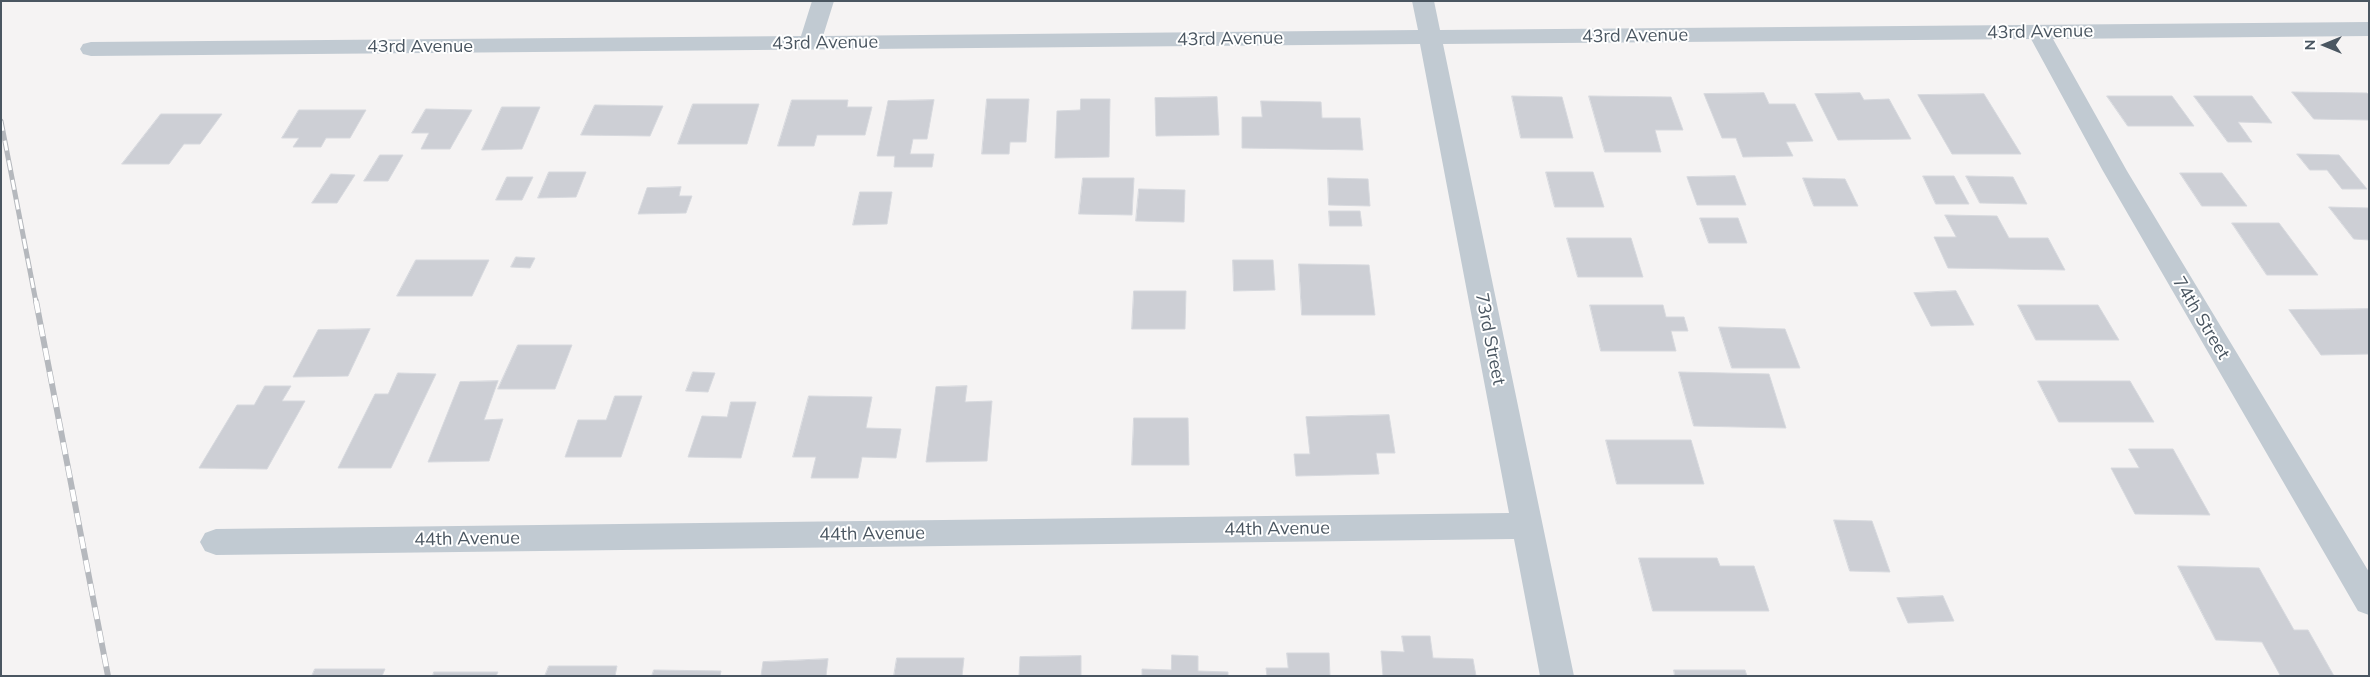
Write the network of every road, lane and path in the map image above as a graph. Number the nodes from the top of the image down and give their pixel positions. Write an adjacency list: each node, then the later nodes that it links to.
1 (823, 1): 6 (street)
2 (1423, 1): 5 (street, 73rd Street)
3 (2369, 29): 4 (street, 43rd Avenue)
4 (2038, 32): 5 (street, 43rd Avenue); 10 (street, 74th Street)
5 (1430, 38): 6 (street, 43rd Avenue); 8 (street, 73rd Street)
6 (810, 43): 7 (street, 43rd Avenue)
7 (91, 50)
8 (1527, 526): 9 (street, 44th Avenue); 11 (street, 73rd Street)
9 (216, 542)
10 (2369, 602)
11 (1557, 676)

